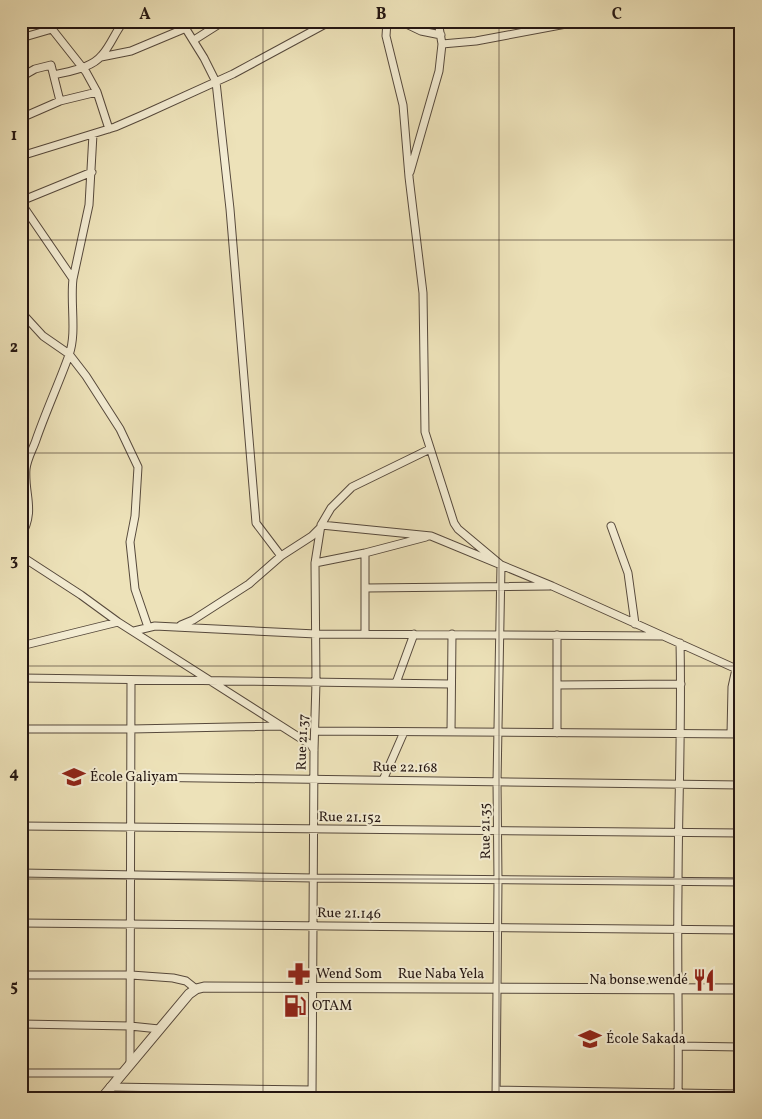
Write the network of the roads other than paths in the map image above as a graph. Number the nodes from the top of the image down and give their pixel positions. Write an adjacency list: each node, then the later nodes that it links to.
1 (46, 21): 13 (street)
2 (58, 21): 13 (street)
3 (124, 21): 19 (street)
4 (181, 21): 12 (street)
5 (224, 21): 17 (street)
6 (331, 21): 23 (street)
7 (387, 21): 31 (street)
8 (400, 21): 15 (street)
9 (438, 21): 15 (street)
10 (537, 21): 14 (street)
11 (582, 21): 14 (street)
12 (186, 28): 17 (street); 19 (street)
13 (52, 29): 16 (street); 20 (street)
14 (539, 30): 18 (street)
15 (441, 35): 18 (street)
16 (21, 38)
17 (194, 40): 23 (street)
18 (442, 44): 31 (street)
19 (101, 57): 20 (street)
20 (83, 67): 21 (street); 24 (street)
21 (54, 75): 22 (street); 25 (street)
22 (21, 77)
23 (216, 82): 27 (street); 43 (street)
24 (97, 92): 25 (street); 27 (street)
25 (60, 101): 26 (street)
26 (21, 118)
27 (109, 129): 28 (street)
28 (93, 134): 29 (street); 30 (street)
29 (21, 156)
30 (92, 172): 32 (street); 33 (street)
31 (409, 177): 36 (street)
32 (21, 202): 33 (street)
33 (73, 279): 35 (street)
34 (21, 312): 35 (street)
35 (70, 354): 39 (street); 52 (street)
36 (430, 449): 37 (street, Rue 21.37); 45 (street)
37 (321, 526): 40 (street); 43 (street); 44 (street, Rue 21.37)
38 (611, 526): 50 (street)
39 (21, 536)
40 (431, 536): 41 (street); 45 (street)
41 (365, 553): 44 (street); 48 (street)
42 (21, 556): 49 (street)
43 (281, 556): 51 (street)
44 (315, 563): 54 (street, Rue 21.37)
45 (501, 565): 46 (street, Rue 21.35); 47 (street)
46 (500, 586): 47 (street); 48 (street); 58 (street, Rue 21.35)
47 (552, 586): 50 (street)
48 (366, 588): 55 (street)
49 (118, 622): 53 (street); 62 (street)
50 (635, 624): 60 (street)
51 (178, 626): 52 (street); 54 (street)
52 (148, 627): 53 (street)
53 (134, 631): 66 (street)
54 (316, 634): 55 (street); 67 (street, Rue 21.37)
55 (365, 634): 56 (street)
56 (414, 634): 57 (street); 68 (street)
57 (452, 634): 58 (street); 69 (street)
58 (500, 635): 59 (street); 78 (street, Rue 21.35)
59 (557, 635): 60 (street); 71 (street)
60 (662, 636): 61 (street)
61 (680, 643): 63 (street); 70 (street)
62 (21, 646)
63 (738, 670): 81 (street)
64 (21, 678): 65 (street)
65 (131, 680): 66 (street); 74 (street)
66 (210, 681): 67 (street); 72 (street)
67 (316, 682): 68 (street); 75 (street, Rue 21.37)
68 (396, 684): 69 (street)
69 (450, 684): 77 (street)
70 (681, 684): 71 (street); 80 (street)
71 (557, 685): 79 (street)
72 (281, 726): 74 (street); 83 (street)
73 (21, 729): 74 (street)
74 (131, 730): 84 (street)
75 (316, 731): 76 (street); 83 (street, Rue 21.37)
76 (404, 732): 77 (street); 86 (street)
77 (451, 732): 78 (street)
78 (498, 733): 79 (street); 87 (street, Rue 21.35)
79 (557, 733): 80 (street)
80 (681, 734): 81 (street); 88 (street)
81 (731, 734): 82 (street)
82 (741, 734)
83 (314, 750): 85 (street, Rue 21.37)
84 (131, 777): 85 (street, Rue 22.168); 91 (street)
85 (314, 780): 86 (street, Rue 22.168); 92 (street, Rue 21.37)
86 (383, 780): 87 (street, Rue 22.168)
87 (497, 782): 88 (street, Rue 22.168); 93 (street, Rue 21.35)
88 (679, 784): 89 (street, Rue 22.168); 94 (street)
89 (741, 785)
90 (21, 826): 91 (street, Rue 21.152)
91 (131, 826): 92 (street, Rue 21.152); 97 (street)
92 (314, 830): 93 (street, Rue 21.152); 98 (street, Rue 21.37)
93 (499, 832): 94 (street, Rue 21.152); 99 (street, Rue 21.35)
94 (679, 833): 95 (street, Rue 21.152); 100 (street)
95 (741, 833)
96 (21, 873): 97 (street)
97 (131, 875): 98 (street); 103 (street)
98 (314, 878): 99 (street); 104 (street, Rue 21.37)
99 (498, 880): 100 (street); 105 (street, Rue 21.35)
100 (678, 881): 101 (street); 106 (street)
101 (741, 882)
102 (21, 923): 103 (street, Rue 21.146)
103 (130, 923): 104 (street, Rue 21.146); 109 (street)
104 (314, 926): 105 (street, Rue 21.146); 110 (street, Rue 21.37)
105 (498, 928): 106 (street, Rue 21.146); 111 (street, Rue 21.35)
106 (677, 930): 107 (street, Rue 21.146); 112 (street)
107 (741, 930)
108 (21, 975): 109 (street)
109 (131, 975): 113 (street); 116 (street)
110 (314, 987): 111 (street, Rue Naba Yela); 113 (street, Rue Naba Yela); 124 (street, Rue 21.37)
111 (498, 988): 112 (street, Rue Naba Yela); 125 (street, Rue 21.35)
112 (679, 988): 114 (street, Rue Naba Yela); 118 (street)
113 (196, 989): 117 (street)
114 (741, 989)
115 (21, 1024): 116 (street)
116 (130, 1026): 117 (street); 120 (street)
117 (159, 1029): 120 (street)
118 (679, 1046): 119 (street); 127 (street)
119 (741, 1047)
120 (130, 1065): 122 (street)
121 (21, 1073): 122 (street)
122 (122, 1074): 123 (street)
123 (110, 1087): 124 (street); 128 (street)
124 (312, 1094)
125 (496, 1094): 127 (street)
126 (741, 1094): 127 (street)
127 (678, 1096)
128 (102, 1098)

